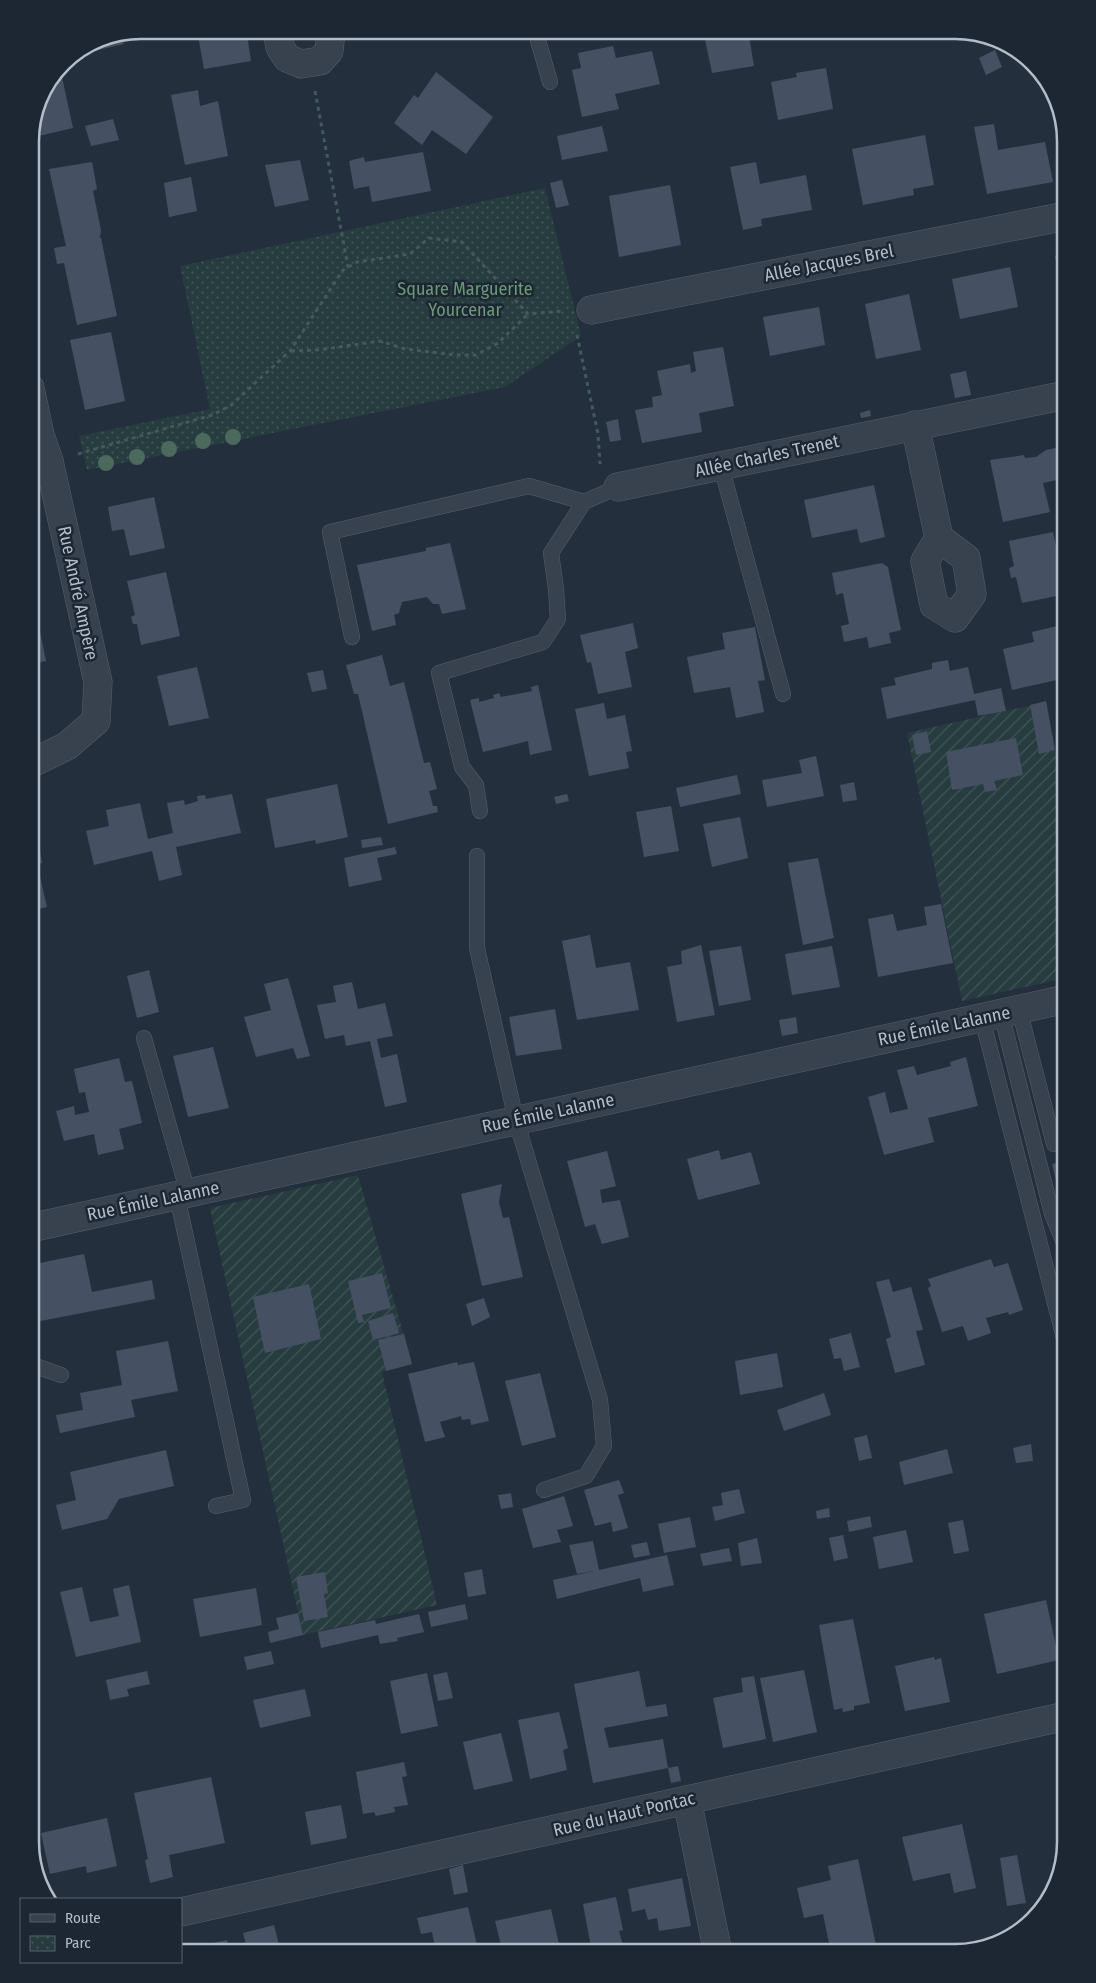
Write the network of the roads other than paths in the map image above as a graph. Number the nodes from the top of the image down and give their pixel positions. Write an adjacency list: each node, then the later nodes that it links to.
1 (279, 39): 2 (street)
2 (331, 39)
3 (538, 39): 4 (lane)
4 (550, 82)
5 (1057, 218): 6 (street, Allée Jacques Brel)
6 (582, 310)
7 (1057, 397): 8 (street, Allée Charles Trenet)
8 (915, 425): 10 (street, Allée Charles Trenet); 13 (street)
9 (39, 443): 16 (street, Rue André Ampère)
10 (721, 466): 11 (street, Allée Charles Trenet); 15 (lane)
11 (612, 490): 12 (lane)
12 (584, 502): 14 (lane); 17 (lane)
13 (939, 538)
14 (352, 637)
15 (783, 694)
16 (39, 760)
17 (480, 811)
18 (477, 856): 22 (lane)
19 (1057, 1001): 20 (street, Rue Émile Lalanne)
20 (1001, 1014): 22 (street, Rue Émile Lalanne); 23 (lane); 26 (lane); 27 (lane)
21 (144, 1038): 24 (lane)
22 (516, 1120): 24 (street, Rue Émile Lalanne); 30 (lane)
23 (1054, 1144)
24 (182, 1194): 25 (street, Rue Émile Lalanne); 31 (lane)
25 (39, 1226)
26 (1057, 1226)
27 (1057, 1300)
28 (39, 1367): 29 (lane)
29 (61, 1375)
30 (544, 1490)
31 (216, 1506)
32 (1057, 1718): 33 (street, Rue du Haut Pontac)
33 (687, 1800): 34 (street, Rue du Haut Pontac); 35 (street)
34 (182, 1912)
35 (716, 1944)

